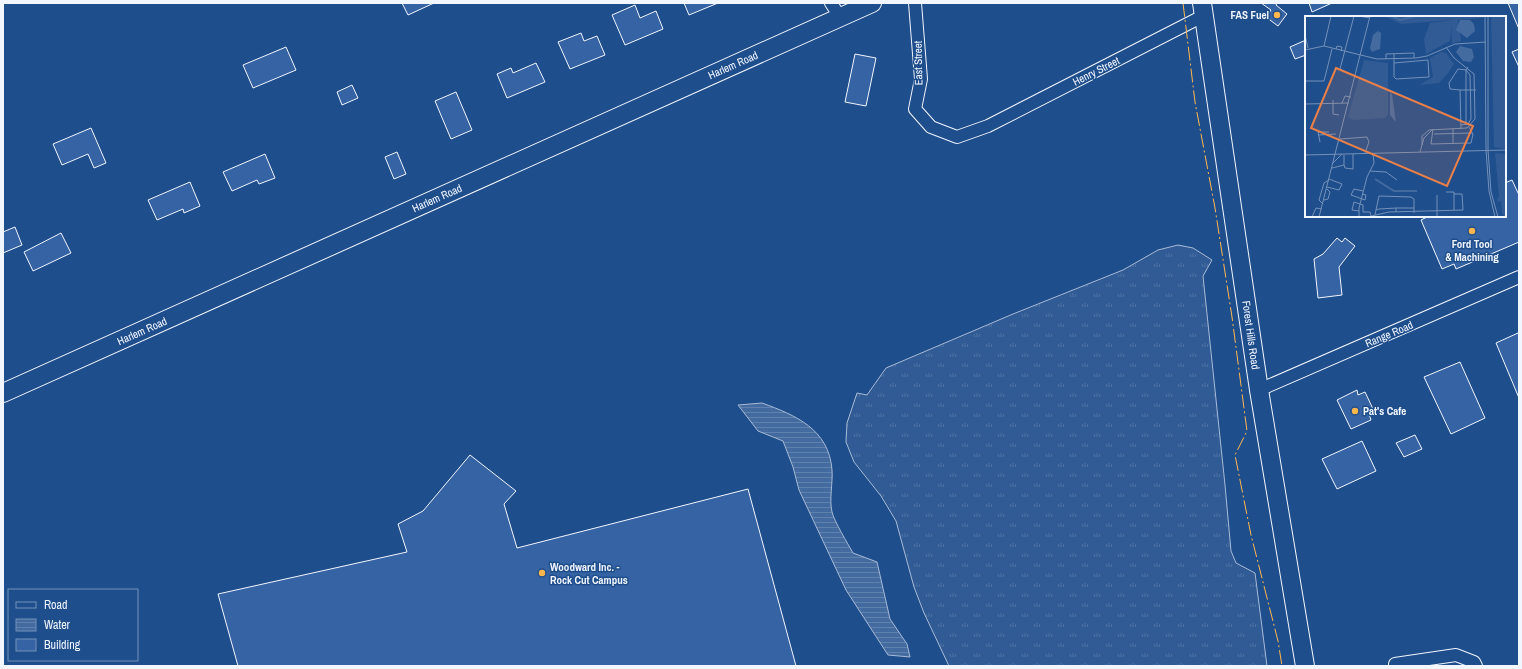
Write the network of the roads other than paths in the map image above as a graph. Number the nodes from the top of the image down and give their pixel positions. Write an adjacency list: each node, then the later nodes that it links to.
1 (872, 3): 4 (main road, Harlem Road)
2 (915, 3): 5 (street, East Street)
3 (1203, 9): 5 (street, Henry Street); 7 (main road, Forest Hills Road)
4 (836, 10): 8 (main road, Harlem Road)
5 (988, 126)
6 (1519, 277): 7 (street, Range Road)
7 (1259, 390): 10 (main road, Forest Hills Road)
8 (3, 393)
9 (1396, 664): 11 (street)
10 (1305, 666)
11 (1476, 666)

